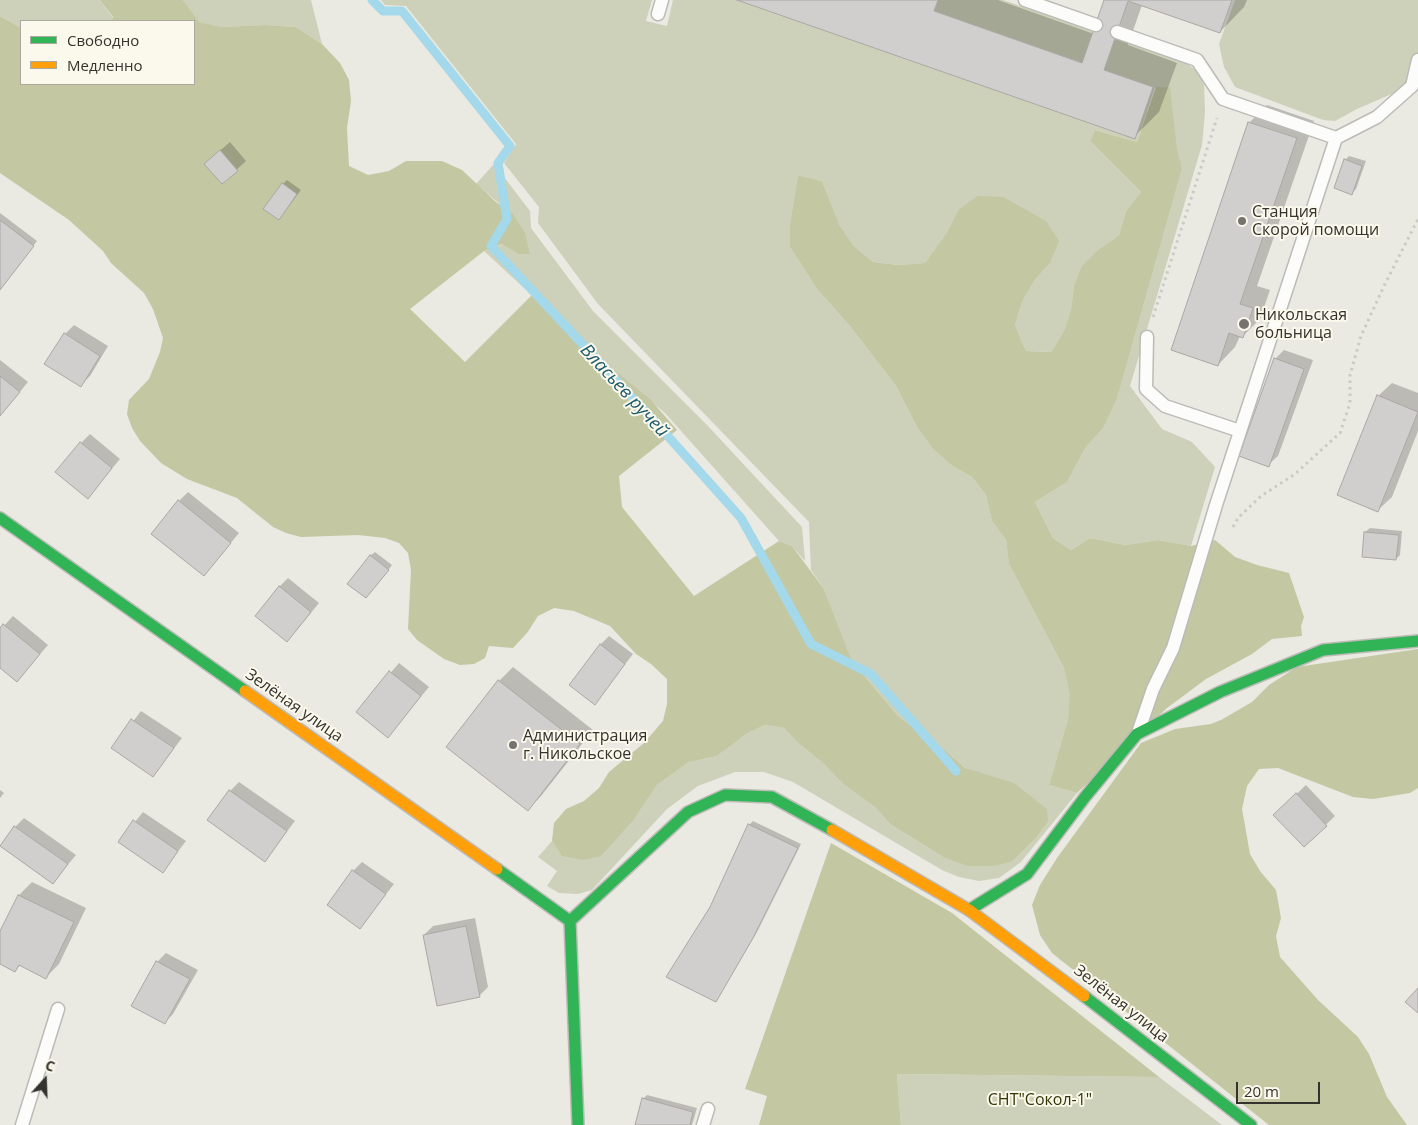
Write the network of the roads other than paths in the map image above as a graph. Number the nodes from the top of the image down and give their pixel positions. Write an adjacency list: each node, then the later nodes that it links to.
1 (662, 0): 3 (lane)
2 (1025, 0): 4 (lane)
3 (658, 14)
4 (1096, 25)
5 (1117, 32): 8 (lane)
6 (1418, 60): 7 (lane)
7 (1415, 89): 8 (lane)
8 (1336, 138): 10 (lane)
9 (1147, 337): 10 (lane)
10 (1240, 431): 13 (lane)
11 (0, 518): 15 (street, Зелёная улица)
12 (1418, 641): 13 (street)
13 (1137, 734): 14 (street)
14 (969, 910): 15 (street, Зелёная улица); 21 (street, Зелёная улица)
15 (570, 921): 19 (street)
16 (58, 1009): 18 (lane)
17 (708, 1109): 20 (lane)
18 (22, 1125)
19 (578, 1125)
20 (703, 1125)
21 (1251, 1125)

